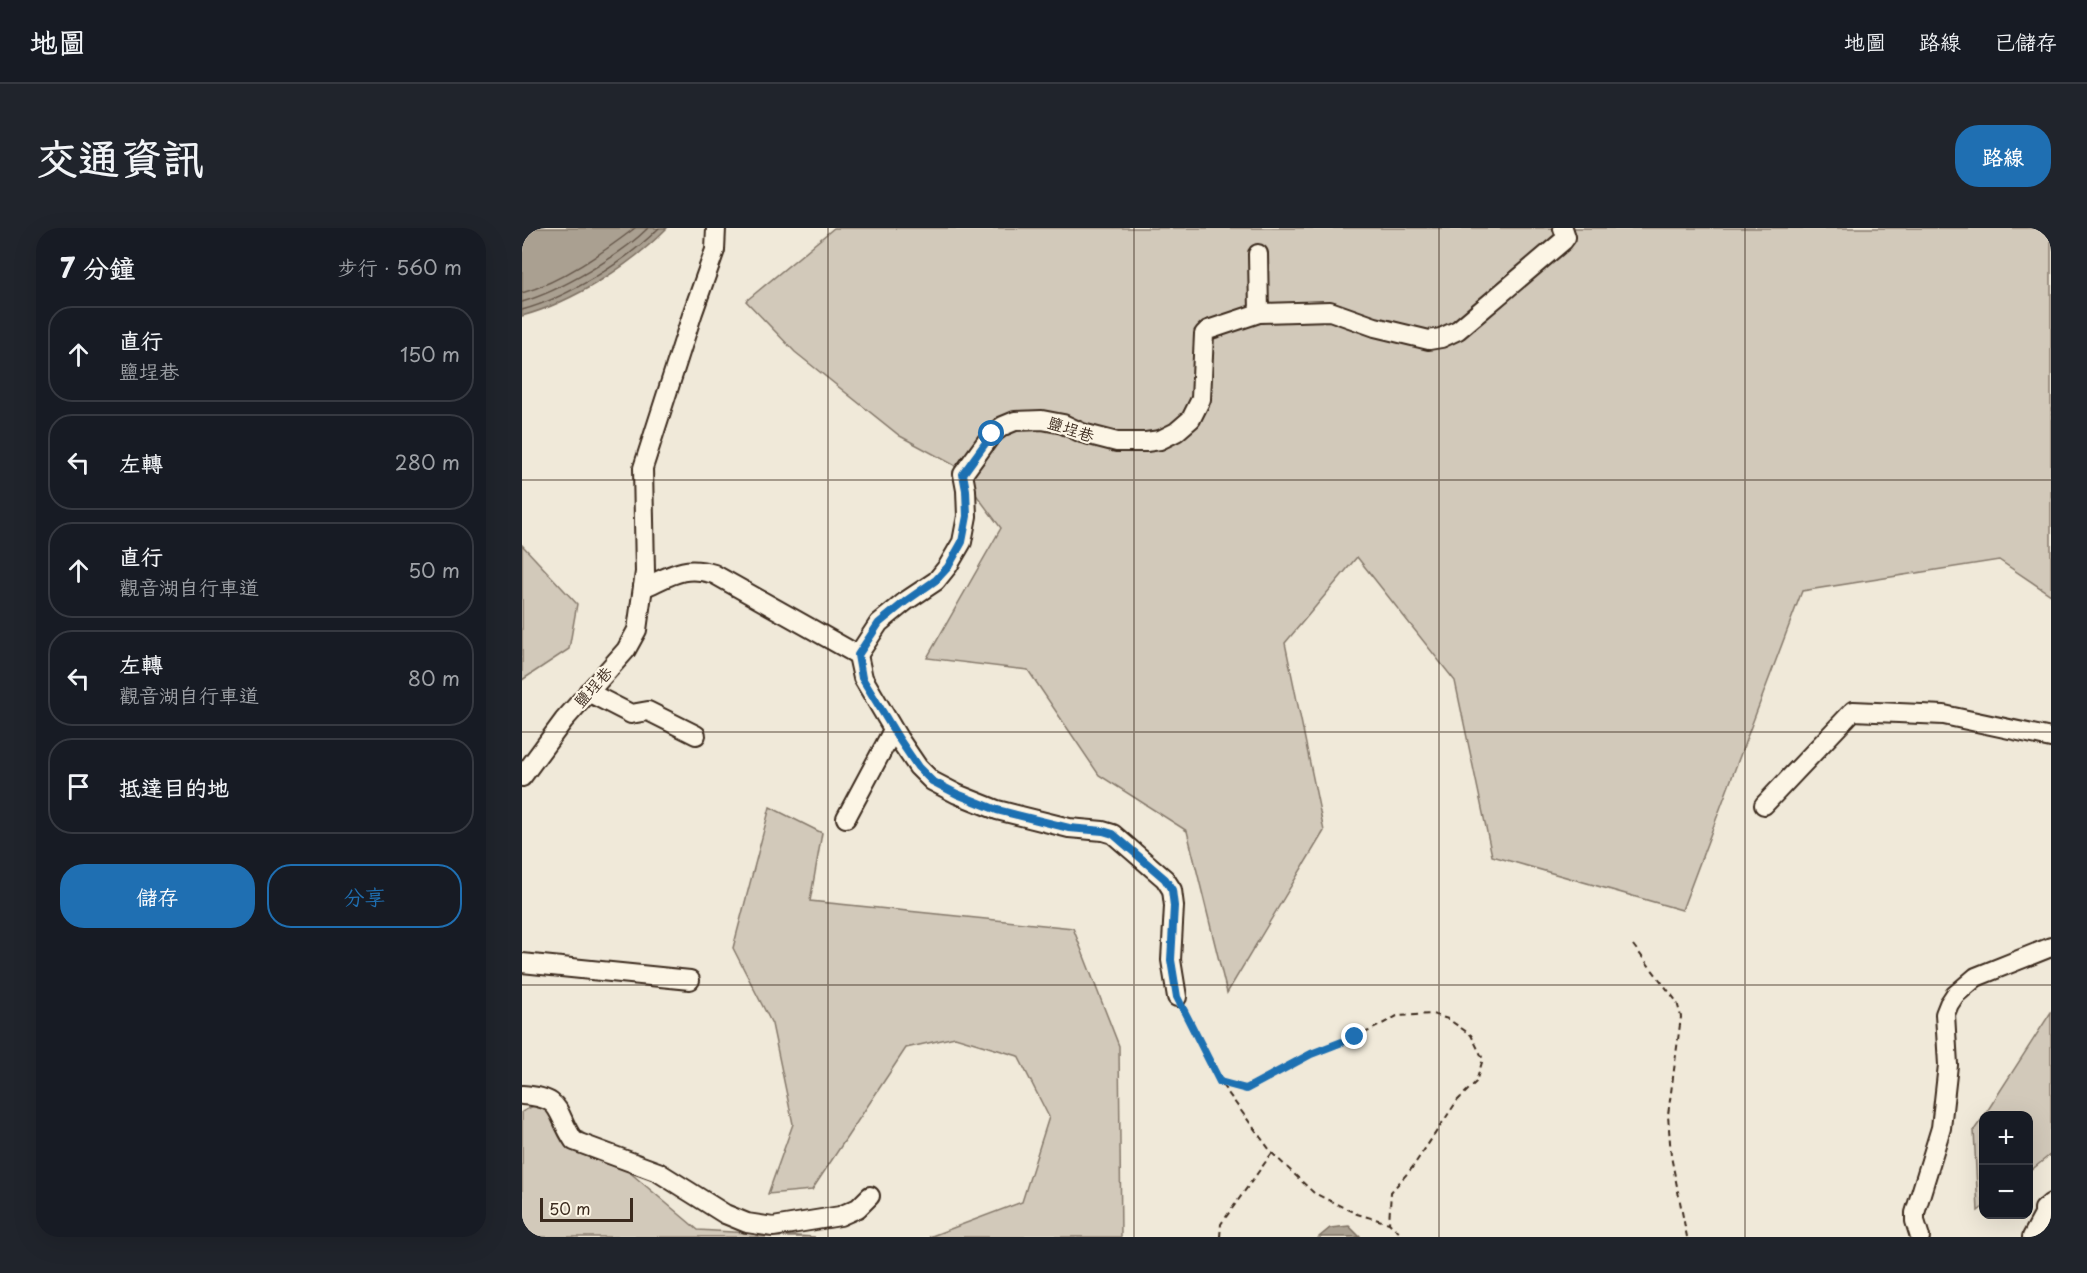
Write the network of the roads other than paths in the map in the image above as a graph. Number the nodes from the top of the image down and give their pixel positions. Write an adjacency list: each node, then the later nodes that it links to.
1 (717, 228): 5 (street, 鹽埕巷)
2 (1563, 228): 4 (street)
3 (1258, 254): 4 (street)
4 (1259, 313): 6 (street, 鹽埕巷)
5 (643, 588): 6 (street); 7 (street, 鹽埕巷)
6 (858, 655): 8 (street)
7 (588, 692): 9 (street); 11 (street, 鹽埕巷)
8 (893, 730): 13 (street); 17 (street)
9 (696, 735)
10 (2051, 738): 12 (street)
11 (522, 777)
12 (1764, 805)
13 (846, 818)
14 (2051, 947): 21 (street)
15 (522, 963): 16 (street)
16 (690, 980)
17 (1177, 997)
18 (522, 1095): 19 (street)
19 (870, 1196)
20 (2049, 1214): 22 (street)
21 (1920, 1237)
22 (2032, 1237)

